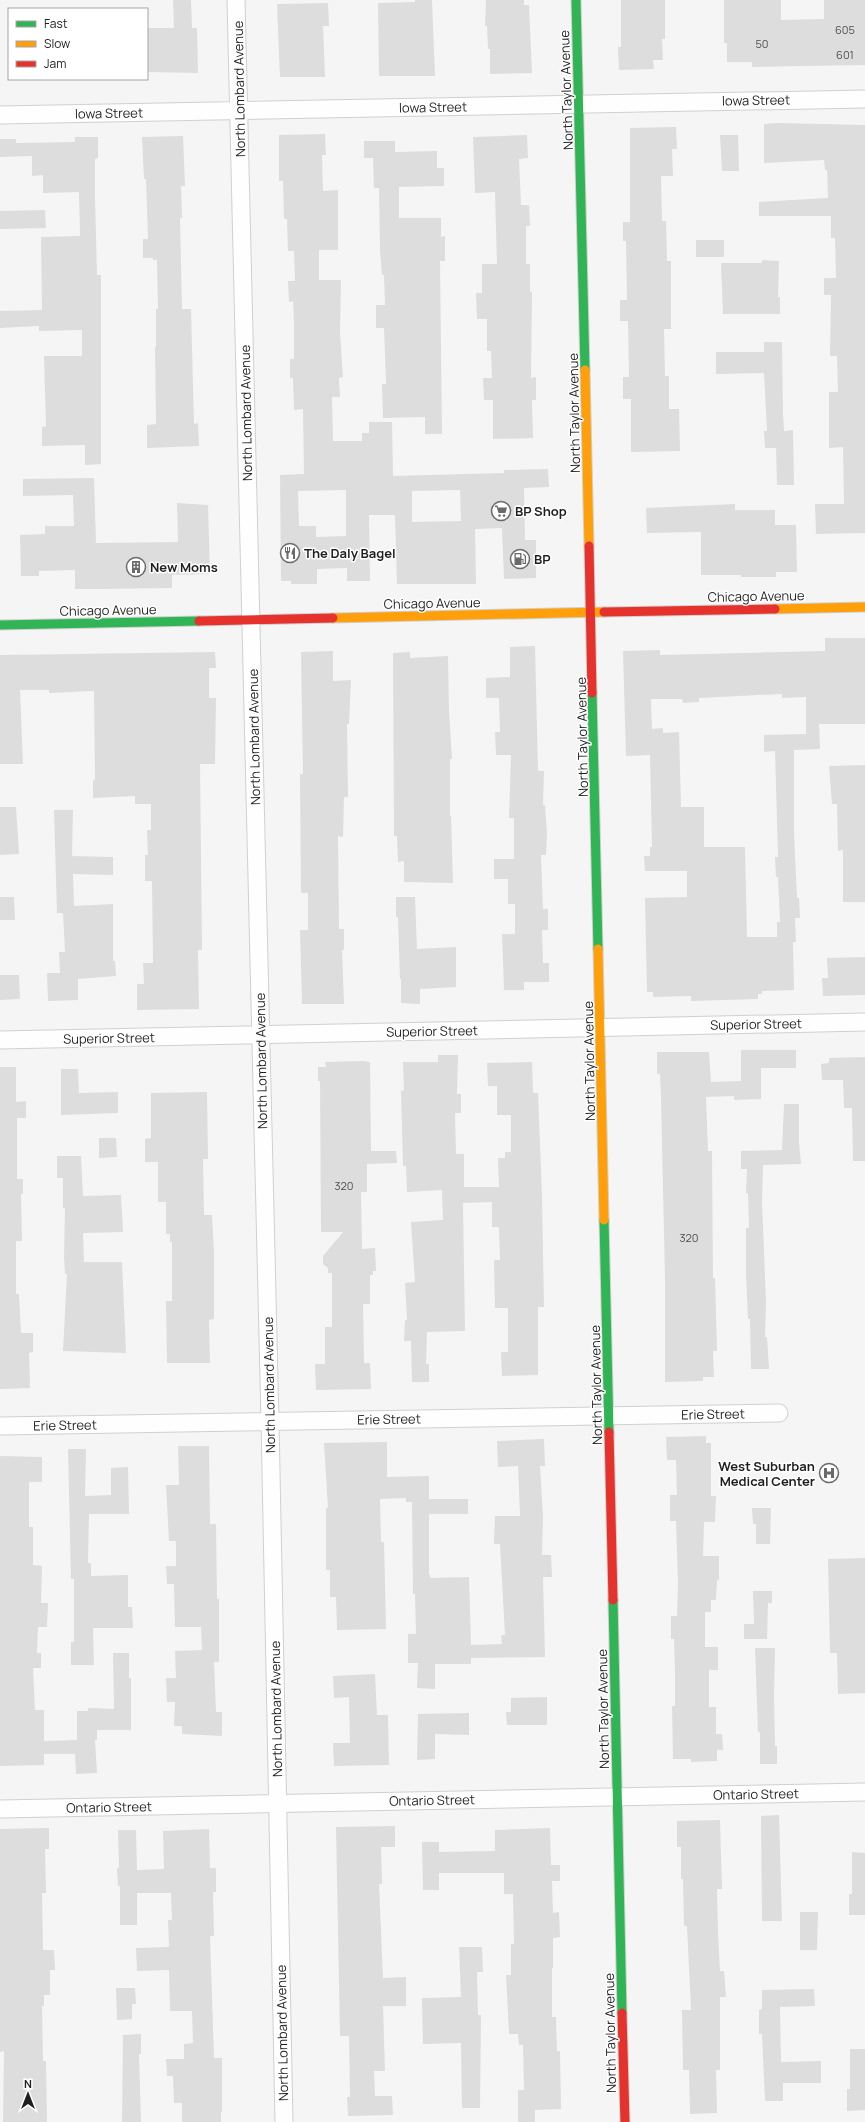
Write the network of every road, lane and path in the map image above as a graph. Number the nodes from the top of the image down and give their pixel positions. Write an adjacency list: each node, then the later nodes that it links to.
1 (236, 0): 5 (street, North Lombard Avenue)
2 (576, 0): 4 (street, North Taylor Avenue)
3 (865, 99): 4 (street, Iowa Street)
4 (580, 104): 5 (street, Iowa Street); 8 (street, North Taylor Avenue)
5 (239, 111): 6 (street, Iowa Street); 9 (street, North Lombard Avenue)
6 (0, 115)
7 (865, 607): 8 (street, Chicago Avenue)
8 (591, 613): 9 (street, Chicago Avenue); 12 (street, North Taylor Avenue)
9 (251, 620): 10 (street, Chicago Avenue); 13 (street, North Lombard Avenue)
10 (0, 626)
11 (865, 1022): 12 (street, Superior Street)
12 (601, 1027): 13 (street, Superior Street); 16 (street, North Taylor Avenue)
13 (260, 1034): 14 (street, Superior Street); 17 (street, North Lombard Avenue)
14 (0, 1040)
15 (778, 1412): 16 (street, Erie Street)
16 (610, 1416): 17 (street, Erie Street); 20 (street, North Taylor Avenue)
17 (270, 1422): 18 (street, Erie Street); 21 (street, North Lombard Avenue)
18 (0, 1426)
19 (865, 1792): 20 (street, Ontario Street)
20 (618, 1797): 21 (street, Ontario Street); 24 (street, North Taylor Avenue)
21 (278, 1803): 22 (street, Ontario Street); 23 (street, North Lombard Avenue)
22 (0, 1809)
23 (284, 2122)
24 (625, 2122)

